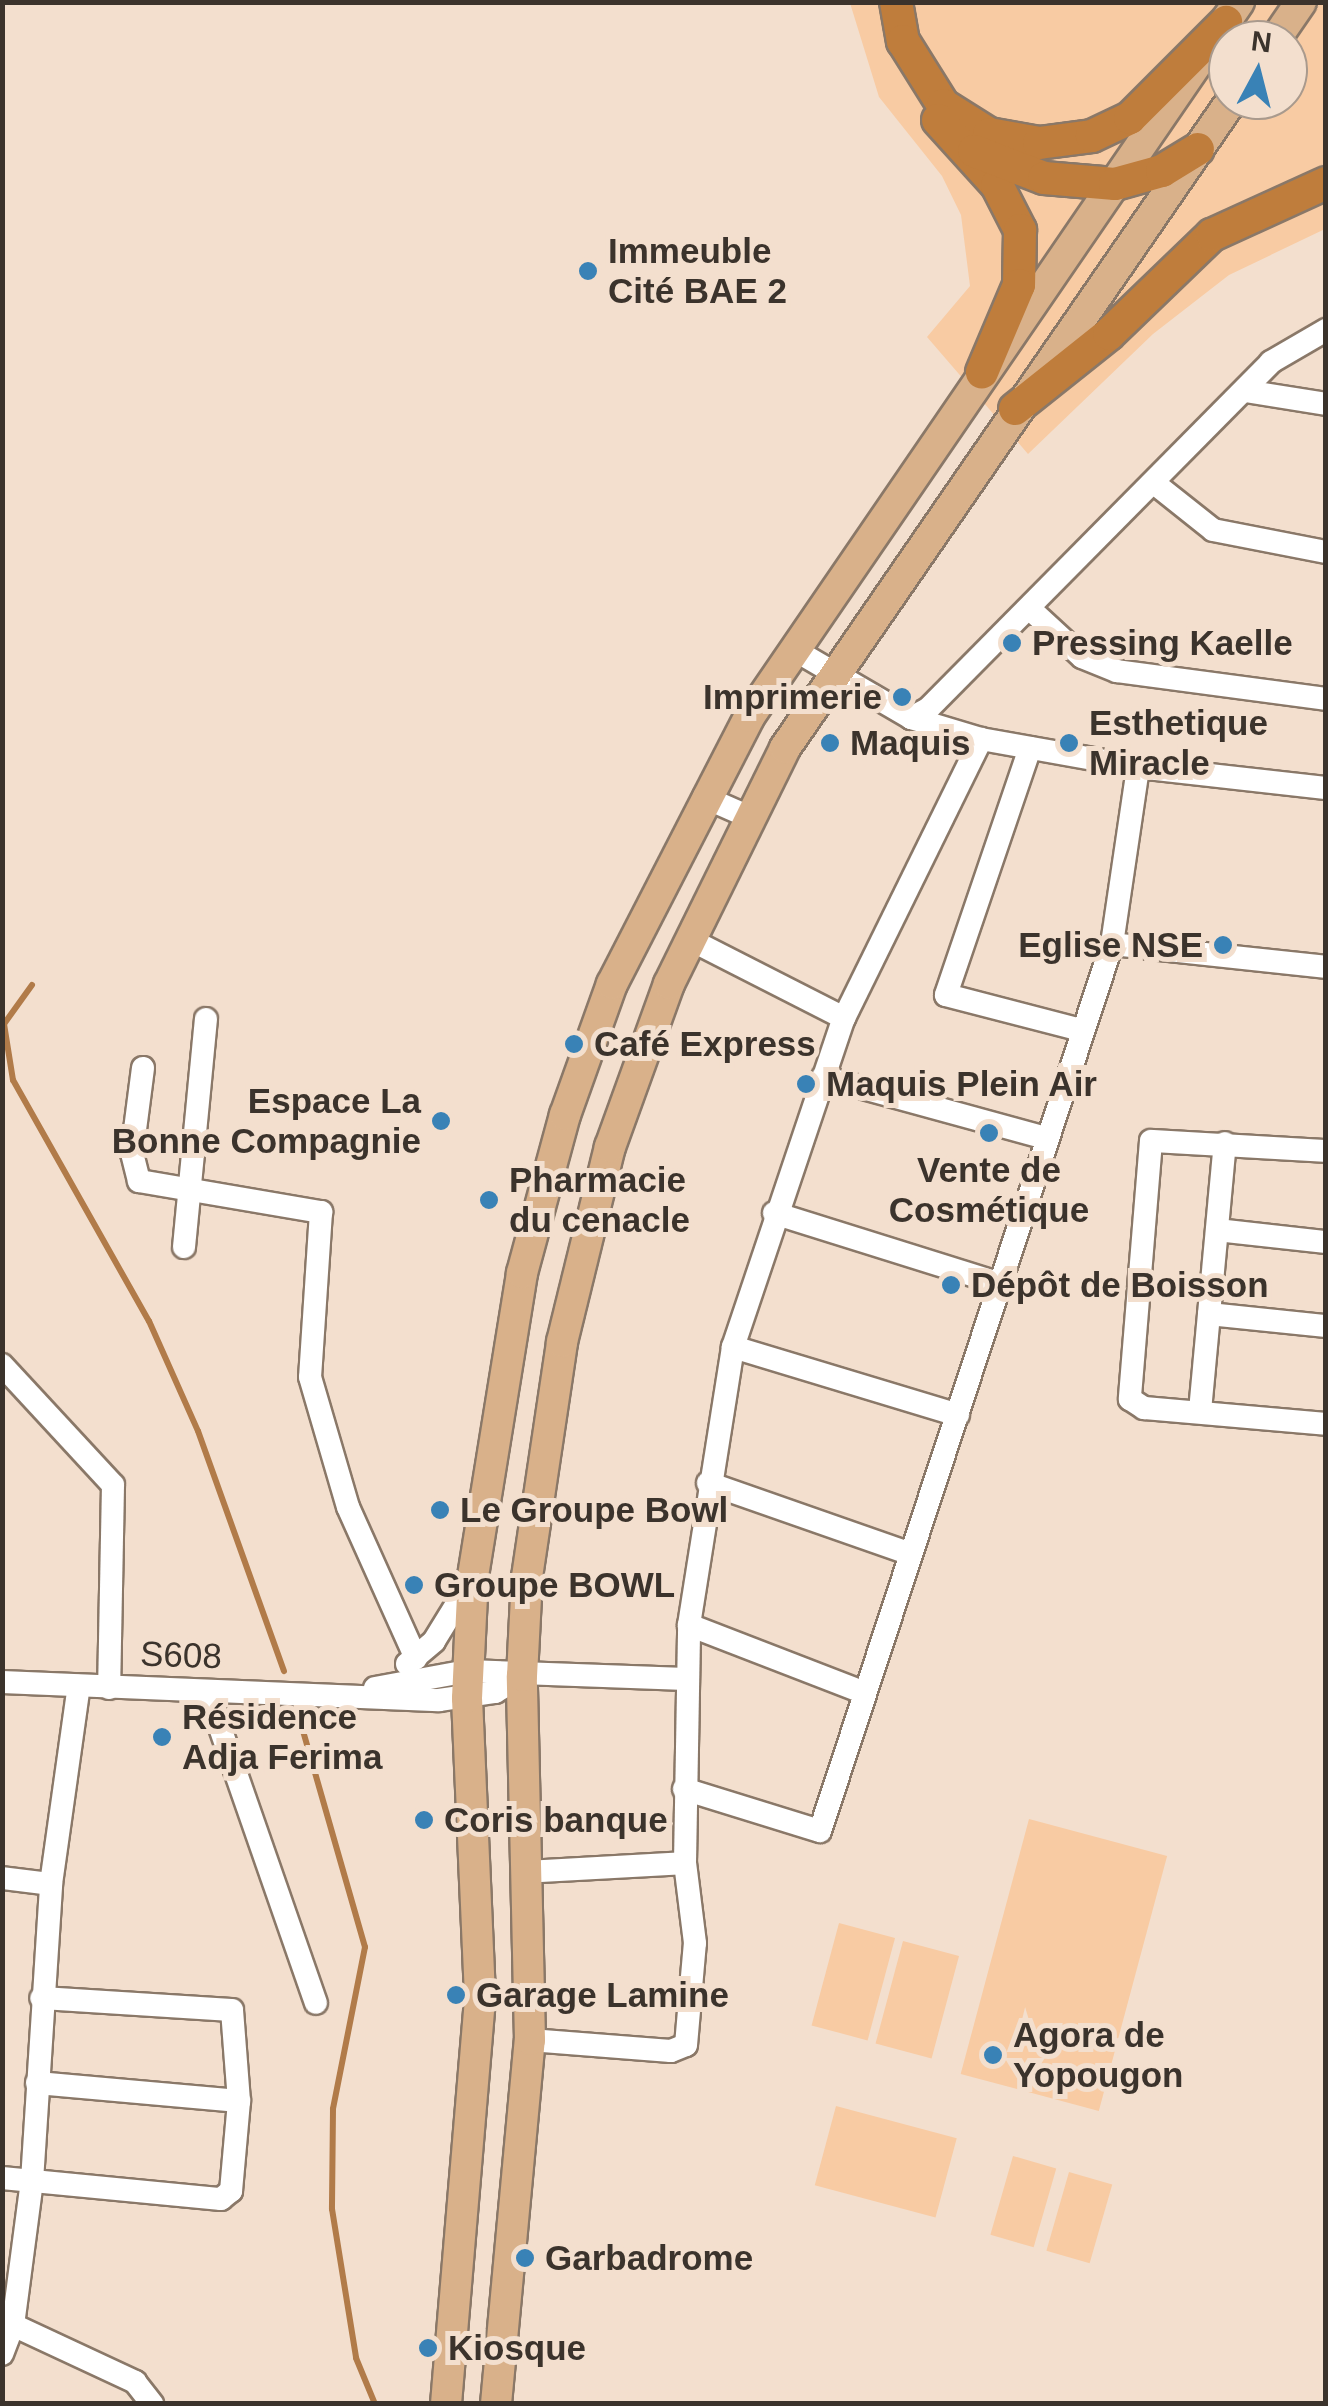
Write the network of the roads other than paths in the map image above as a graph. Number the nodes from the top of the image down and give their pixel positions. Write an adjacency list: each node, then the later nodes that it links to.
1 (878, 2): 6 (highway)
2 (896, 2): 3 (highway)
3 (1232, 12): 8 (main road)
4 (1218, 120): 5 (main road)
5 (1198, 149): 8 (highway); 13 (main road)
6 (970, 150): 8 (highway); 10 (highway)
7 (1326, 183): 13 (highway)
8 (1115, 184): 10 (main road)
9 (1326, 330): 11 (street)
10 (982, 372): 17 (main road)
11 (1245, 390): 12 (street); 14 (street)
12 (1326, 404)
13 (1015, 409): 18 (main road)
14 (1154, 483): 15 (street); 16 (street)
15 (1326, 552)
16 (1030, 609): 19 (street); 20 (street)
17 (792, 649): 18 (street); 25 (main road)
18 (834, 674): 20 (street); 26 (main road)
19 (1326, 699)
20 (911, 718): 21 (street)
21 (981, 739): 22 (street); 30 (street)
22 (1030, 748): 23 (street); 32 (street)
23 (1138, 767): 24 (street); 28 (street)
24 (1326, 788)
25 (704, 797): 26 (street); 53 (main road)
26 (748, 816): 27 (main road)
27 (689, 939): 30 (street); 56 (main road)
28 (1112, 944): 29 (street); 32 (street)
29 (1326, 967)
30 (844, 1018): 34 (street)
31 (206, 1019): 38 (street)
32 (1081, 1030): 35 (street)
33 (143, 1068): 38 (street)
34 (823, 1078): 35 (street); 39 (street)
35 (1043, 1137): 43 (street)
36 (1225, 1143): 37 (street); 40 (street); 48 (street)
37 (1326, 1151)
38 (192, 1186): 42 (street); 55 (street)
39 (774, 1213): 43 (street); 46 (street)
40 (1217, 1230): 41 (street); 44 (street)
41 (1326, 1242)
42 (184, 1247)
43 (998, 1283): 49 (street)
44 (1209, 1314): 45 (street); 48 (street)
45 (1326, 1326)
46 (733, 1347): 49 (street); 51 (street)
47 (2, 1365): 61 (street)
48 (1200, 1411): 50 (street)
49 (958, 1415): 52 (street)
50 (1326, 1424)
51 (708, 1483): 52 (street); 54 (street)
52 (908, 1553): 63 (street)
53 (473, 1576): 55 (street, S608); 59 (main road)
54 (689, 1626): 57 (street); 63 (street)
55 (416, 1658): 62 (street, S608)
56 (522, 1676): 57 (street); 59 (street, S608); 67 (main road)
57 (686, 1679): 65 (street)
58 (2, 1682): 60 (street, S608)
59 (468, 1685): 62 (street, S608); 77 (main road)
60 (78, 1686): 61 (street, S608); 69 (street)
61 (108, 1688): 64 (street, S608)
62 (358, 1692): 64 (street, S608)
63 (864, 1692): 65 (street)
64 (208, 1693): 71 (street)
65 (684, 1789): 66 (street)
66 (685, 1864): 67 (street); 72 (street)
67 (524, 1872): 72 (main road)
68 (2, 1878): 69 (street)
69 (52, 1884): 70 (street)
70 (41, 1998): 73 (street); 74 (street)
71 (316, 2004)
72 (530, 2040): 78 (main road)
73 (37, 2083): 74 (street); 76 (street)
74 (238, 2100): 76 (street)
75 (2, 2178): 76 (street)
76 (32, 2181): 79 (street)
77 (464, 2216): 78 (main road); 82 (main road)
78 (518, 2221): 83 (main road)
79 (13, 2325): 80 (street); 81 (street)
80 (2, 2354)
81 (152, 2404)
82 (446, 2404)
83 (496, 2404)

